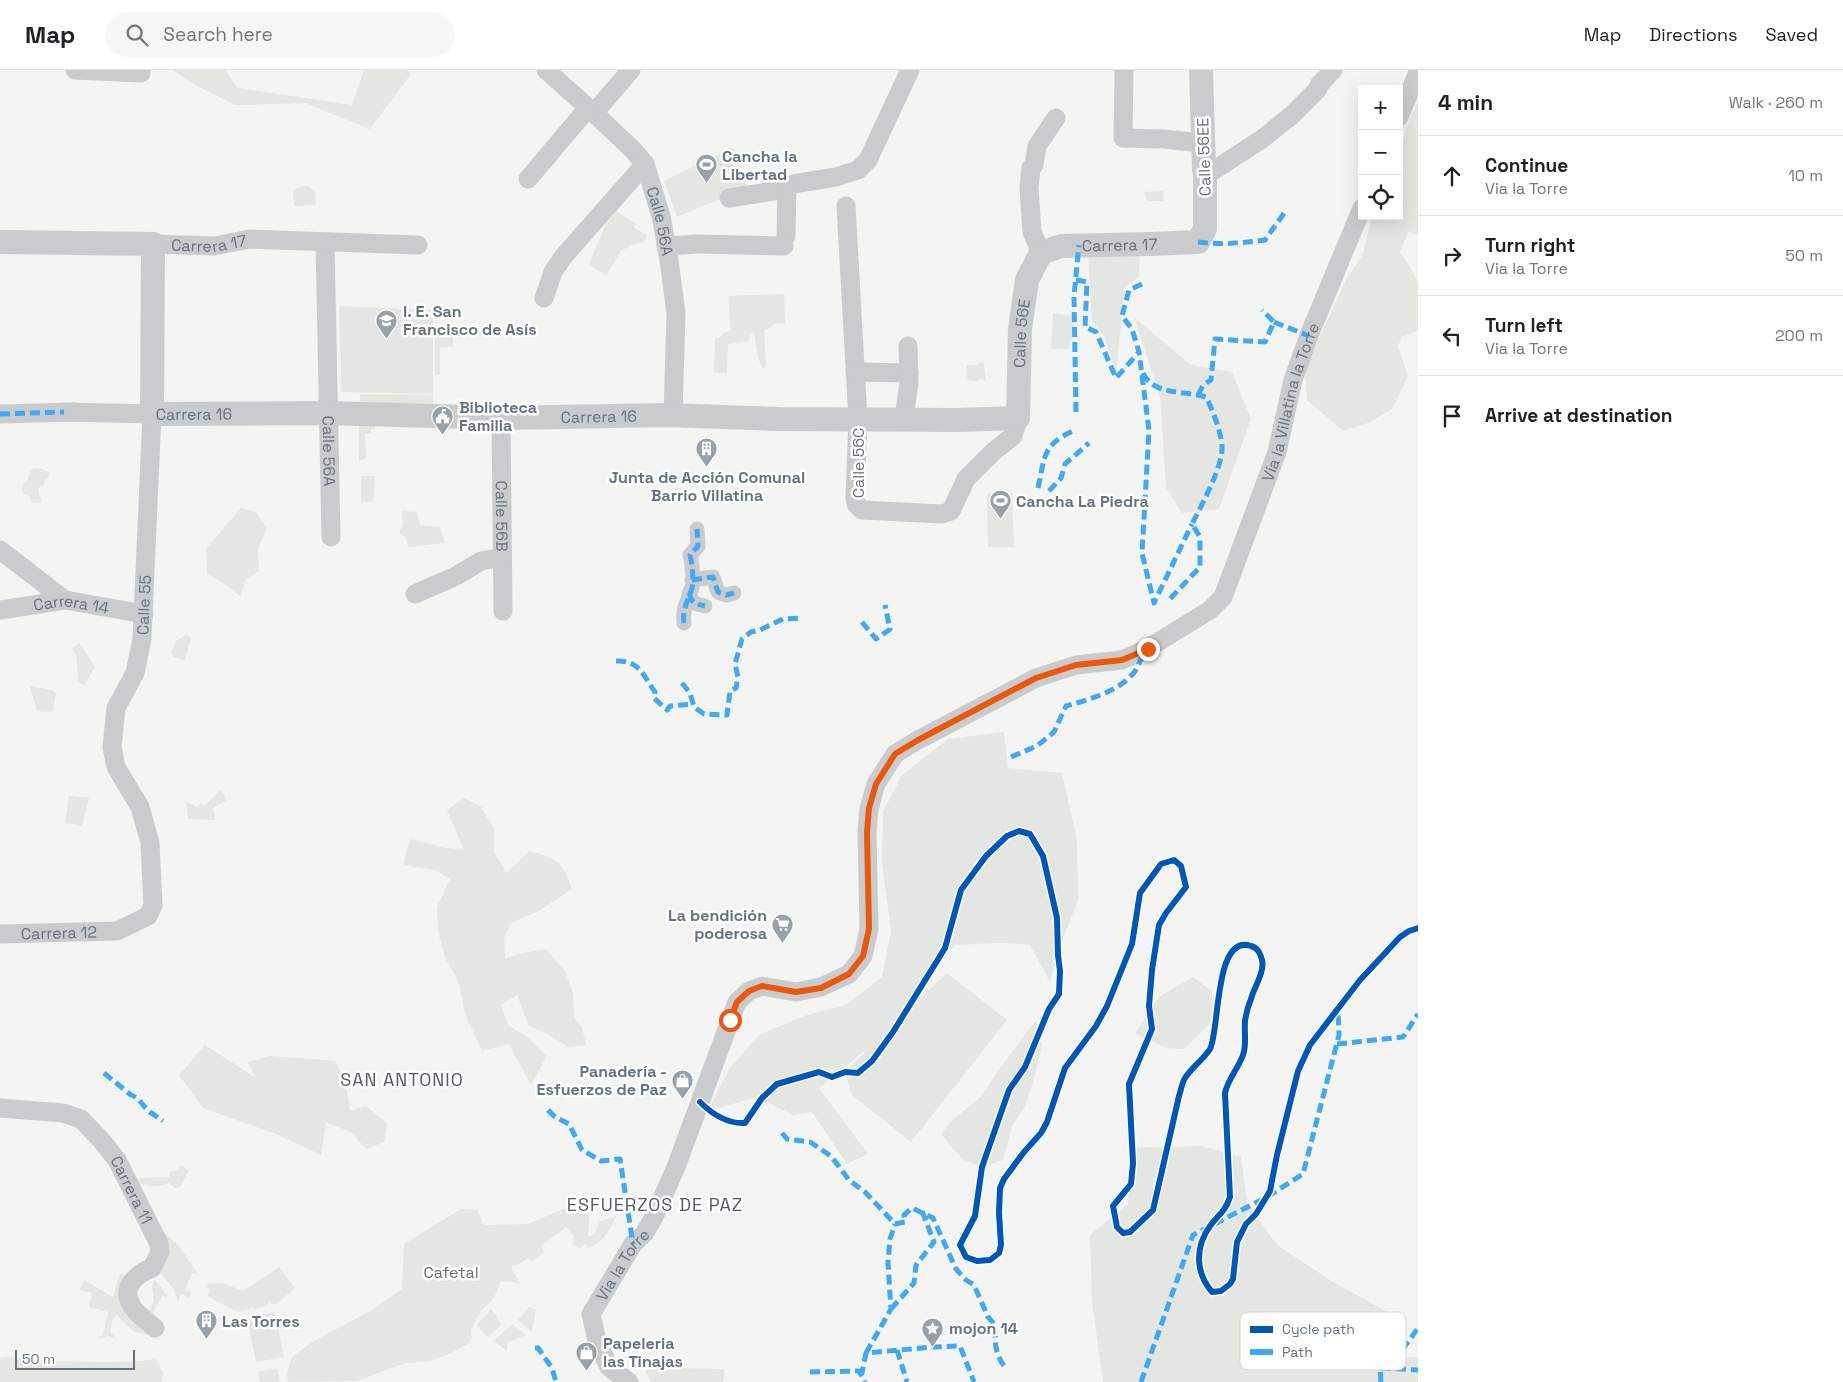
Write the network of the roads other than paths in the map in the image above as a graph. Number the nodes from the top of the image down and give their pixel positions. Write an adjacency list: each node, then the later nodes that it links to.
1 (75, 70): 8 (street)
2 (546, 70): 11 (street, Calle 56A)
3 (631, 70): 11 (street)
4 (910, 70): 17 (street)
5 (1124, 70): 13 (street)
6 (1201, 70): 13 (street, Calle 56EE)
7 (1333, 70): 15 (street)
8 (141, 72)
9 (1418, 72): 10 (street)
10 (1403, 108)
11 (591, 110): 14 (street, Calle 56A); 16 (street)
12 (1056, 118): 27 (street)
13 (1203, 143): 15 (street, Calle 56EE)
14 (645, 164): 26 (street, Calle 56A); 28 (street)
15 (1205, 176): 22 (street, Calle 56EE)
16 (528, 179)
17 (787, 185): 18 (street); 26 (street)
18 (729, 198)
19 (846, 206): 30 (street, Calle 56C)
20 (1358, 218): 48 (street, Vía la Villatina la Torre)
21 (0, 242): 24 (street, Carrera 17)
22 (1198, 242): 27 (street, Carrera 17)
23 (325, 243): 24 (street, Carrera 17); 25 (street, Carrera 17); 33 (street, Calle 56A)
24 (153, 244): 35 (street, Calle 55)
25 (418, 245)
26 (666, 246): 36 (street, Calle 56A)
27 (1041, 253): 38 (street, Calle 56E)
28 (544, 298)
29 (908, 346): 31 (street)
30 (855, 372): 31 (street); 39 (street, Calle 56C)
31 (909, 373): 40 (street)
32 (64, 412): 34 (street); 35 (street, Carrera 16)
33 (328, 413): 35 (street, Carrera 16); 37 (street, Carrera 16); 42 (street, Calle 56A)
34 (0, 414)
35 (152, 414): 53 (street, Calle 55)
36 (673, 416): 37 (street, Carrera 16); 39 (street, Carrera 16)
37 (501, 418): 44 (street, Calle 56B)
38 (1018, 418): 39 (street, Calle 56C); 40 (street, Carrera 16)
39 (858, 419): 40 (street, Carrera 16)
40 (905, 419)
41 (698, 529): 45 (street)
42 (331, 537)
43 (0, 549): 49 (street)
44 (502, 557): 47 (street); 52 (street, Calle 56B)
45 (691, 587): 46 (street); 50 (street); 54 (street)
46 (734, 593)
47 (415, 594)
48 (1223, 597): 59 (street, Via la Torre)
49 (64, 600): 51 (street, Carrera 14); 53 (street, Carrera 14)
50 (705, 606)
51 (0, 610)
52 (503, 611)
53 (144, 614): 55 (street, Calle 55)
54 (684, 623)
55 (117, 932): 56 (street, Carrera 12)
56 (0, 934)
57 (0, 1108): 58 (street, Carrera 11)
58 (155, 1328)
59 (629, 1382)

